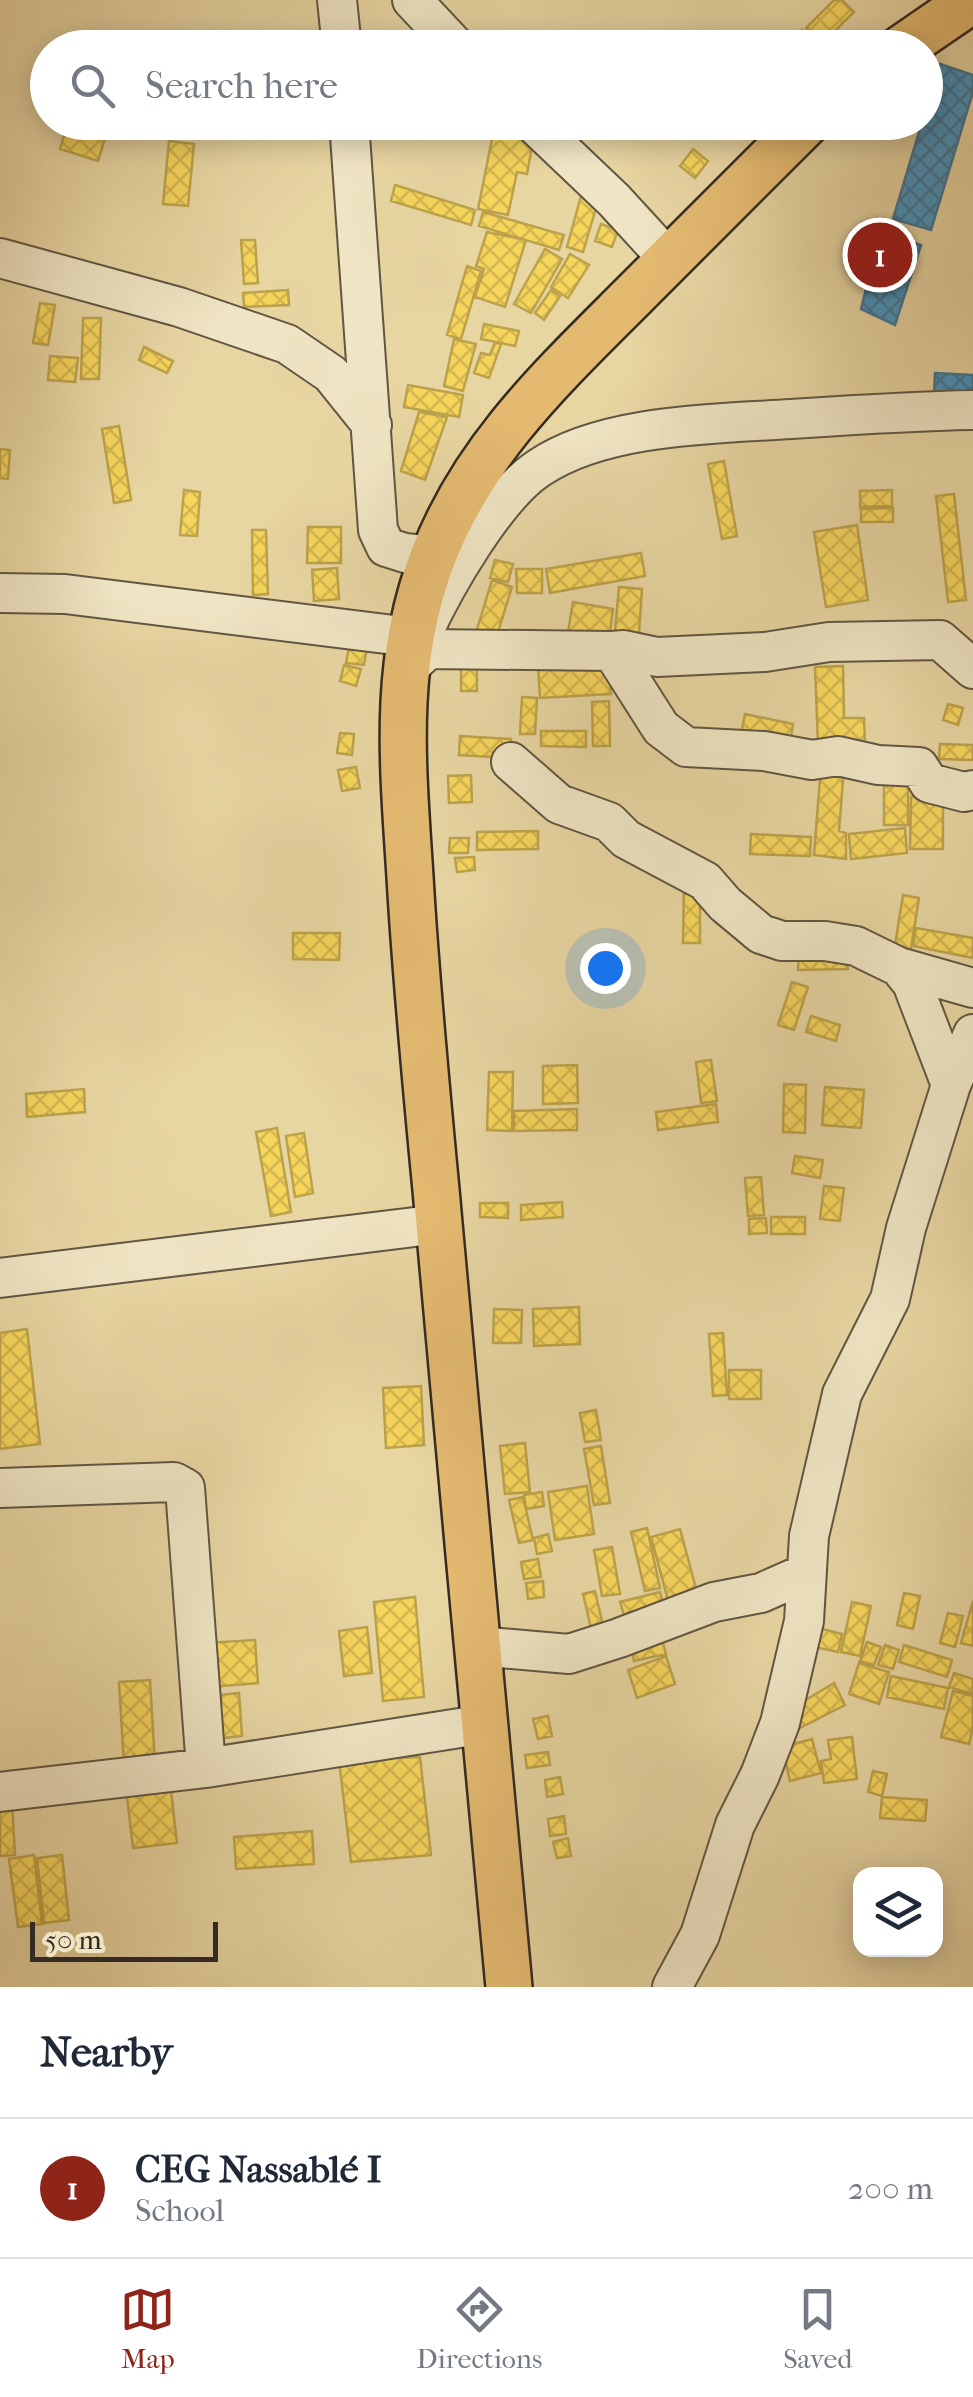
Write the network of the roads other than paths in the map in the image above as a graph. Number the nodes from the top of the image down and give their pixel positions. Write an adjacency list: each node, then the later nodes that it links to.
1 (337, 0): 5 (street)
2 (412, 0): 6 (street)
3 (934, 0): 7 (main road)
4 (972, 0): 8 (main road)
5 (340, 30)
6 (440, 30)
7 (903, 30)
8 (928, 30)
9 (350, 140): 15 (street)
10 (551, 140): 13 (street)
11 (789, 140): 13 (main road)
12 (0, 258): 15 (street)
13 (668, 260): 16 (main road)
14 (973, 410): 19 (street)
15 (372, 425): 16 (street)
16 (433, 556): 19 (main road)
17 (0, 593): 19 (street)
18 (612, 651): 19 (street); 20 (street); 22 (street)
19 (407, 654): 27 (main road)
20 (973, 670)
21 (511, 762): 23 (street)
22 (970, 794)
23 (898, 966): 24 (street); 26 (street)
24 (973, 988)
25 (973, 1034): 26 (street)
26 (951, 1085): 30 (street)
27 (439, 1224): 28 (street); 31 (main road)
28 (0, 1278)
29 (0, 1488): 33 (street)
30 (806, 1573): 31 (street); 36 (street)
31 (478, 1646): 32 (main road)
32 (485, 1724): 33 (street); 35 (main road)
33 (206, 1768): 34 (street)
34 (0, 1792)
35 (509, 1987)
36 (672, 1987)

